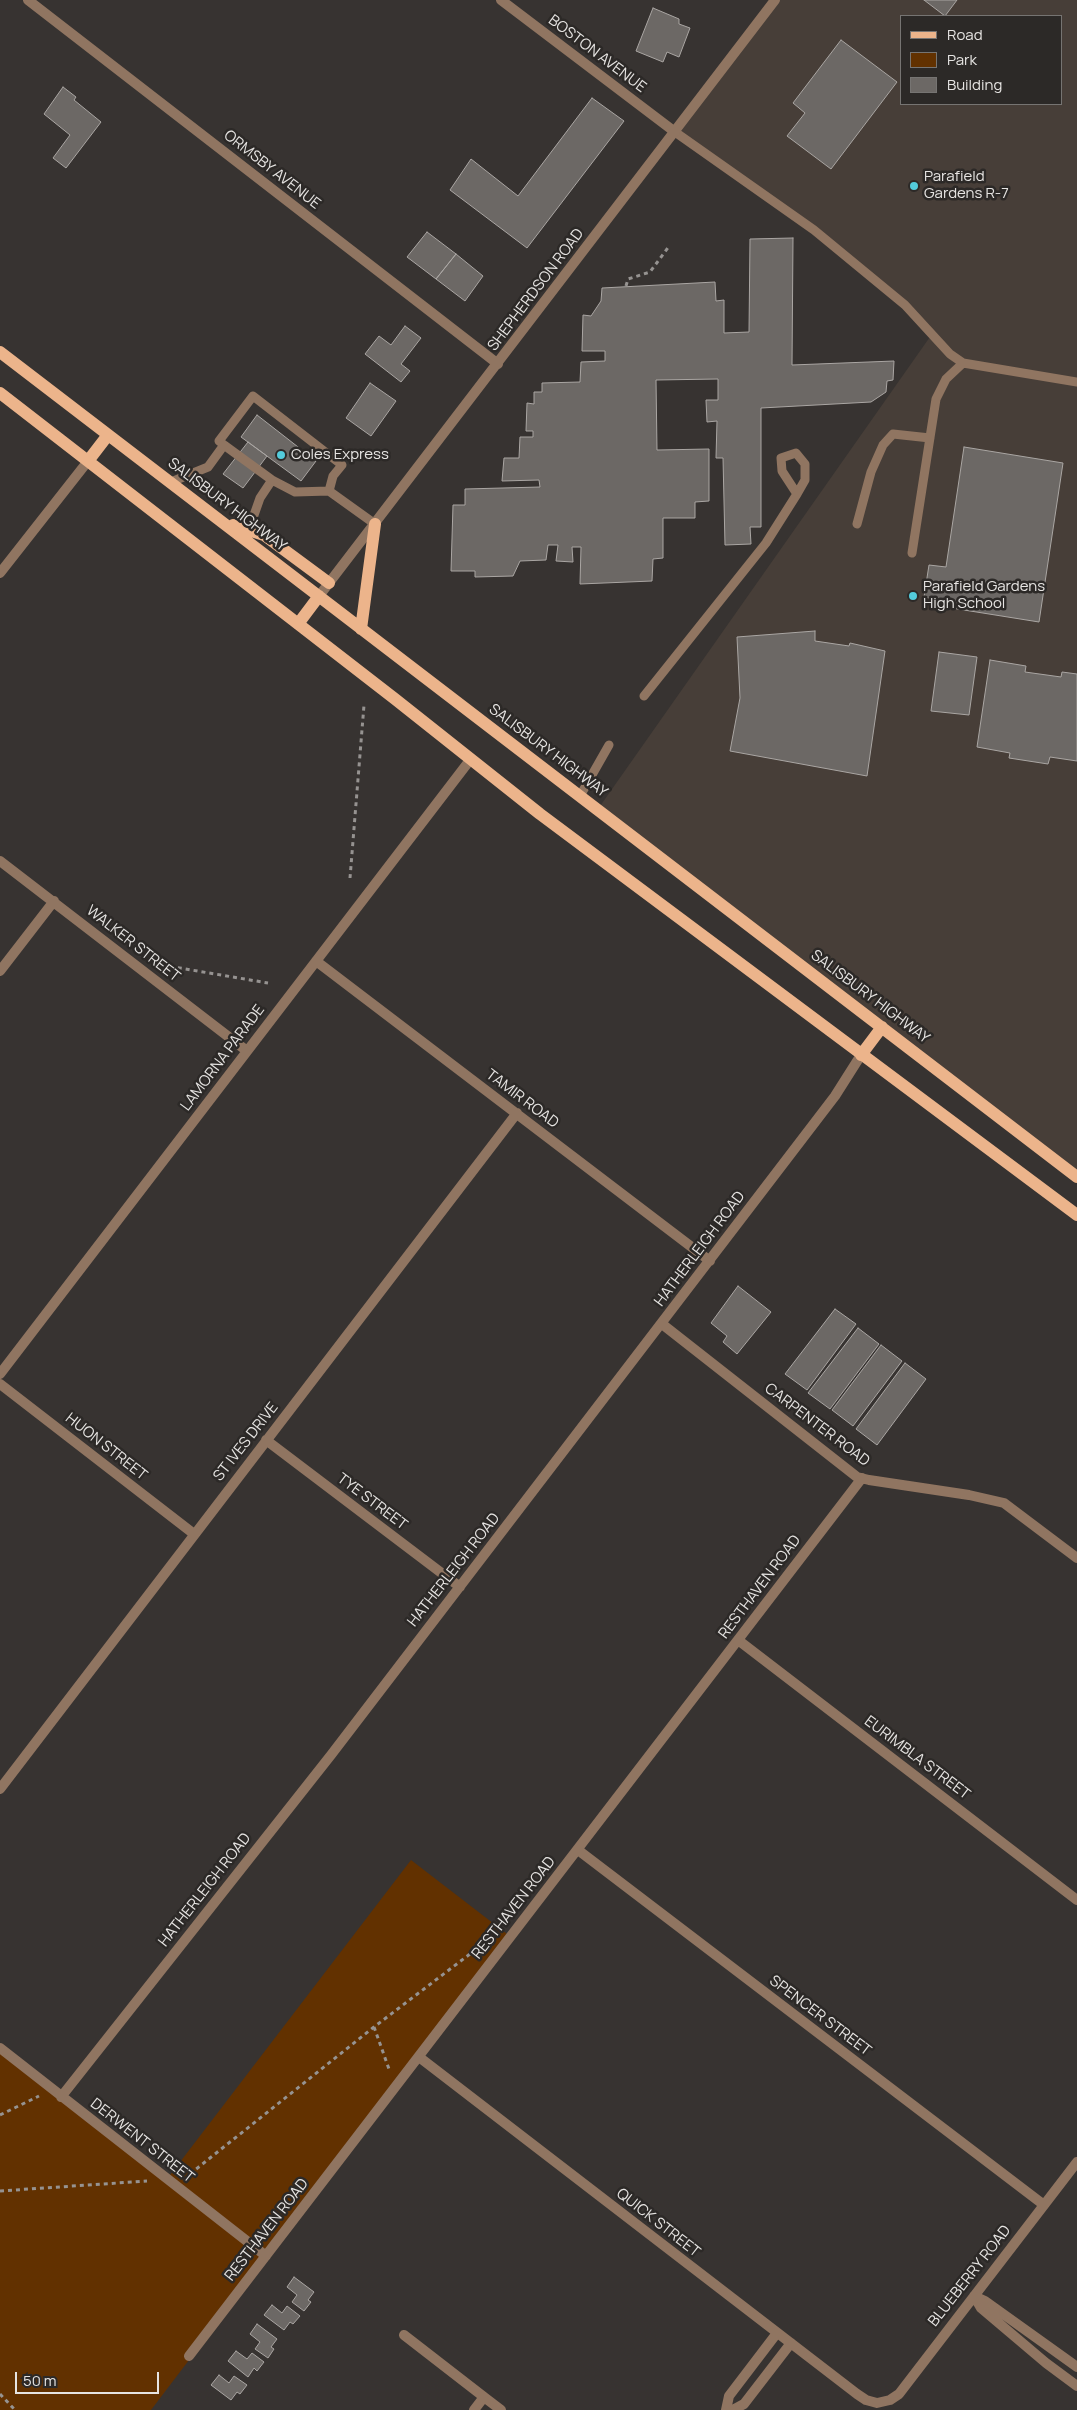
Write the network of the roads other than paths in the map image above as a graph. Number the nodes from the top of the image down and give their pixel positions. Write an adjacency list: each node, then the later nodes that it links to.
1 (28, 0): 7 (street, ORMSBY AVENUE)
2 (501, 0): 4 (street, BOSTON AVENUE)
3 (775, 0): 4 (street, SHEPHERDSON ROAD)
4 (675, 132): 6 (lane); 7 (street, SHEPHERDSON ROAD)
5 (0, 352): 10 (main road, SALISBURY HIGHWAY)
6 (963, 363): 8 (lane); 11 (lane)
7 (498, 364): 18 (street, SHEPHERDSON ROAD)
8 (1077, 382)
9 (0, 393): 13 (main road)
10 (108, 434): 13 (main road); 15 (main road, SALISBURY HIGHWAY)
11 (930, 438): 19 (lane); 21 (lane)
12 (224, 446): 14 (lane); 15 (lane); 16 (lane)
13 (88, 461): 22 (street); 25 (main road)
14 (272, 480): 16 (lane); 20 (lane)
15 (171, 482): 20 (main road, SALISBURY HIGHWAY)
16 (329, 491): 18 (lane)
17 (797, 494): 27 (lane)
18 (375, 524): 23 (street, SHEPHERDSON ROAD); 26 (main road)
19 (857, 524)
20 (247, 535): 23 (main road); 24 (main road, SALISBURY HIGHWAY)
21 (912, 553)
22 (0, 573)
23 (329, 583): 24 (street, SHEPHERDSON ROAD)
24 (319, 596): 25 (main road); 26 (main road, SALISBURY HIGHWAY)
25 (298, 624): 29 (main road)
26 (361, 629): 30 (main road, SALISBURY HIGHWAY)
27 (644, 696)
28 (609, 745): 30 (lane)
29 (470, 760): 33 (street, LAMORNA PARADE); 37 (main road)
30 (580, 796): 35 (main road, SALISBURY HIGHWAY)
31 (0, 861): 32 (street, WALKER STREET)
32 (54, 901): 34 (street); 36 (street, WALKER STREET)
33 (316, 961): 36 (street, LAMORNA PARADE); 38 (street, TAMIR ROAD)
34 (0, 971)
35 (882, 1027): 37 (main road); 39 (main road, SALISBURY HIGHWAY)
36 (248, 1051): 43 (street, LAMORNA PARADE)
37 (861, 1055): 40 (main road); 41 (street, HATHERLEIGH ROAD)
38 (517, 1114): 41 (street, TAMIR ROAD); 45 (street, ST IVES DRIVE)
39 (1077, 1176)
40 (1077, 1215)
41 (710, 1261): 42 (street, HATHERLEIGH ROAD)
42 (662, 1324): 46 (street, CARPENTER ROAD); 49 (street, HATHERLEIGH ROAD)
43 (0, 1374)
44 (0, 1384): 47 (street, HUON STREET)
45 (266, 1440): 47 (street, ST IVES DRIVE); 49 (street, TYE STREET)
46 (862, 1478): 48 (street, CARPENTER ROAD); 50 (street, RESTHAVEN ROAD)
47 (194, 1534): 51 (street, ST IVES DRIVE)
48 (1077, 1558)
49 (460, 1587): 56 (street, HATHERLEIGH ROAD)
50 (738, 1640): 52 (street, RESTHAVEN ROAD); 53 (street, EURIMBLA STREET)
51 (0, 1789)
52 (578, 1850): 55 (street, RESTHAVEN ROAD); 58 (street, SPENCER STREET)
53 (1077, 1900)
54 (0, 2048): 56 (street, DERWENT STREET)
55 (419, 2057): 59 (street, RESTHAVEN ROAD); 61 (street, QUICK STREET)
56 (61, 2097): 59 (street, DERWENT STREET)
57 (1077, 2162): 58 (street, BLUEBERRY ROAD)
58 (1044, 2205): 60 (street, BLUEBERRY ROAD)
59 (266, 2256): 64 (street, RESTHAVEN ROAD)
60 (974, 2296): 65 (street); 66 (street); 68 (street, BLUEBERRY ROAD)
61 (777, 2333): 63 (street, QUICK STREET); 71 (street)
62 (404, 2335): 67 (street)
63 (791, 2343): 68 (street, QUICK STREET); 72 (street)
64 (189, 2356)
65 (1077, 2367)
66 (1077, 2386)
67 (484, 2398): 69 (street); 70 (street)
68 (882, 2403)
69 (474, 2410)
70 (501, 2410)
71 (726, 2410)
72 (733, 2410)

